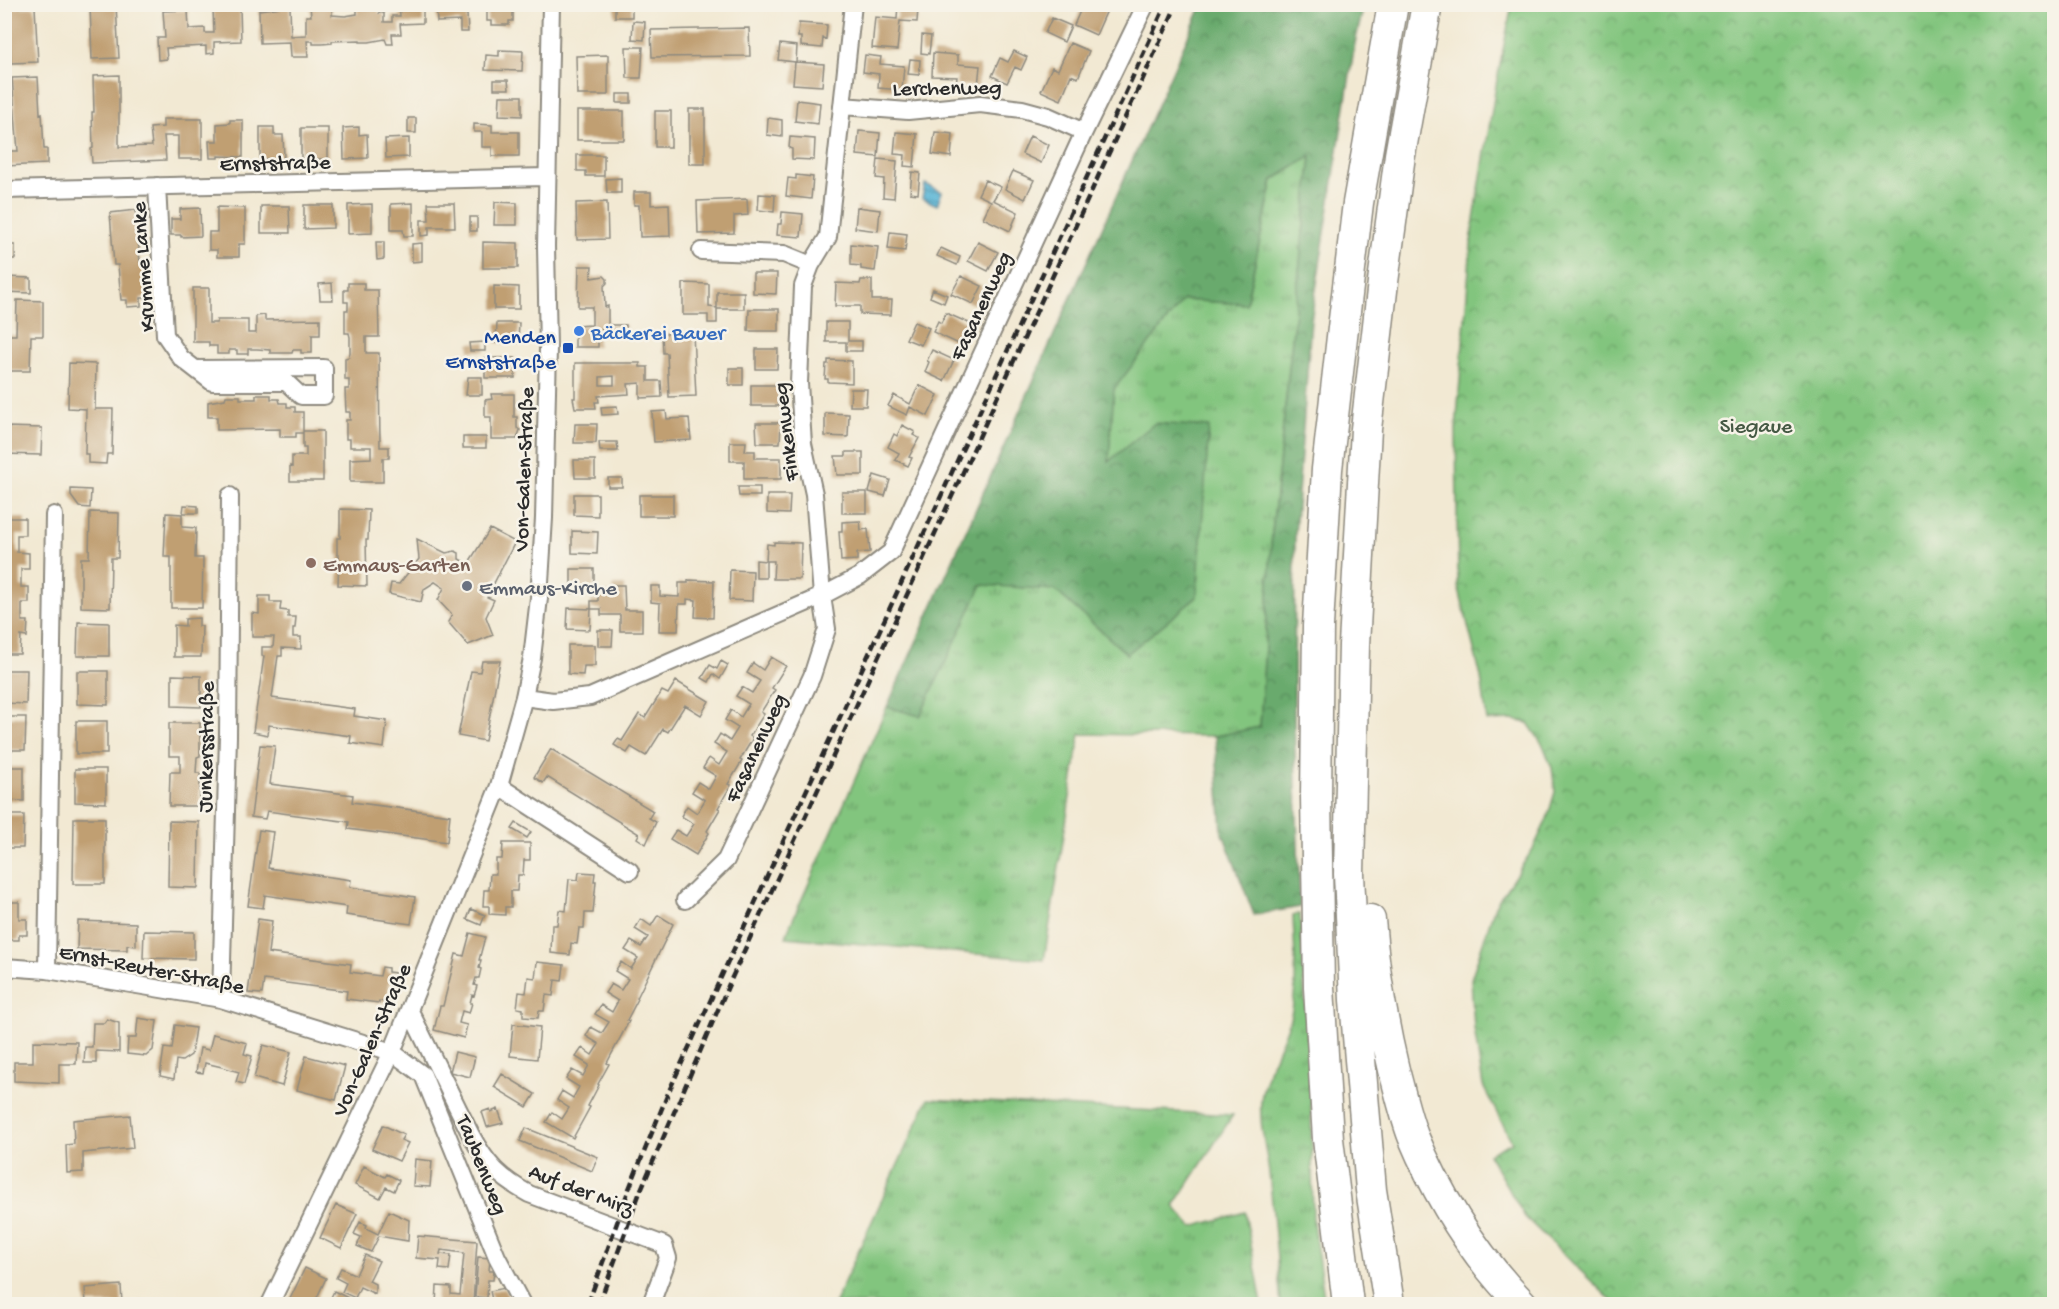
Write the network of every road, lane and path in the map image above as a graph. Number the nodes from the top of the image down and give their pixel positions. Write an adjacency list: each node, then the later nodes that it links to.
1 (552, 4): 8 (street, Von-Galen-Straße)
2 (853, 4): 6 (street, Finkenweg)
3 (1146, 4): 7 (street, Fasanenweg)
4 (1393, 4): 30 (highway)
5 (1427, 4): 18 (highway)
6 (842, 106): 7 (street, Lerchenweg); 12 (street, Finkenweg)
7 (1084, 132): 16 (street, Fasanenweg)
8 (547, 177): 9 (street, Ernststraße); 17 (street, Von-Galen-Straße)
9 (158, 186): 10 (street, Ernststraße); 13 (street, Krumme Lanke)
10 (4, 190)
11 (701, 251): 12 (street)
12 (811, 265): 16 (street, Finkenweg)
13 (196, 369): 13 (street, Krumme Lanke)
14 (230, 496): 24 (street, Junkersstraße)
15 (54, 515): 23 (street)
16 (822, 596): 17 (street, Fasanenweg); 21 (street, Fasanenweg)
17 (524, 697): 19 (street, Von-Galen-Straße)
18 (1353, 732): 31 (highway); 32 (highway)
19 (499, 786): 20 (street); 25 (street, Von-Galen-Straße)
20 (630, 871)
21 (685, 900)
22 (4, 968): 23 (street, Ernst-Reuter-Straße)
23 (46, 970): 24 (street, Ernst-Reuter-Straße)
24 (221, 999): 26 (street, Ernst-Reuter-Straße)
25 (410, 1011): 26 (street, Von-Galen-Straße); 29 (street, Auf der Mirz)
26 (392, 1052): 27 (street, Von-Galen-Straße); 28 (street, Taubenweg)
27 (270, 1305)
28 (522, 1305)
29 (651, 1305)
30 (1348, 1305)
31 (1389, 1305)
32 (1522, 1305)

